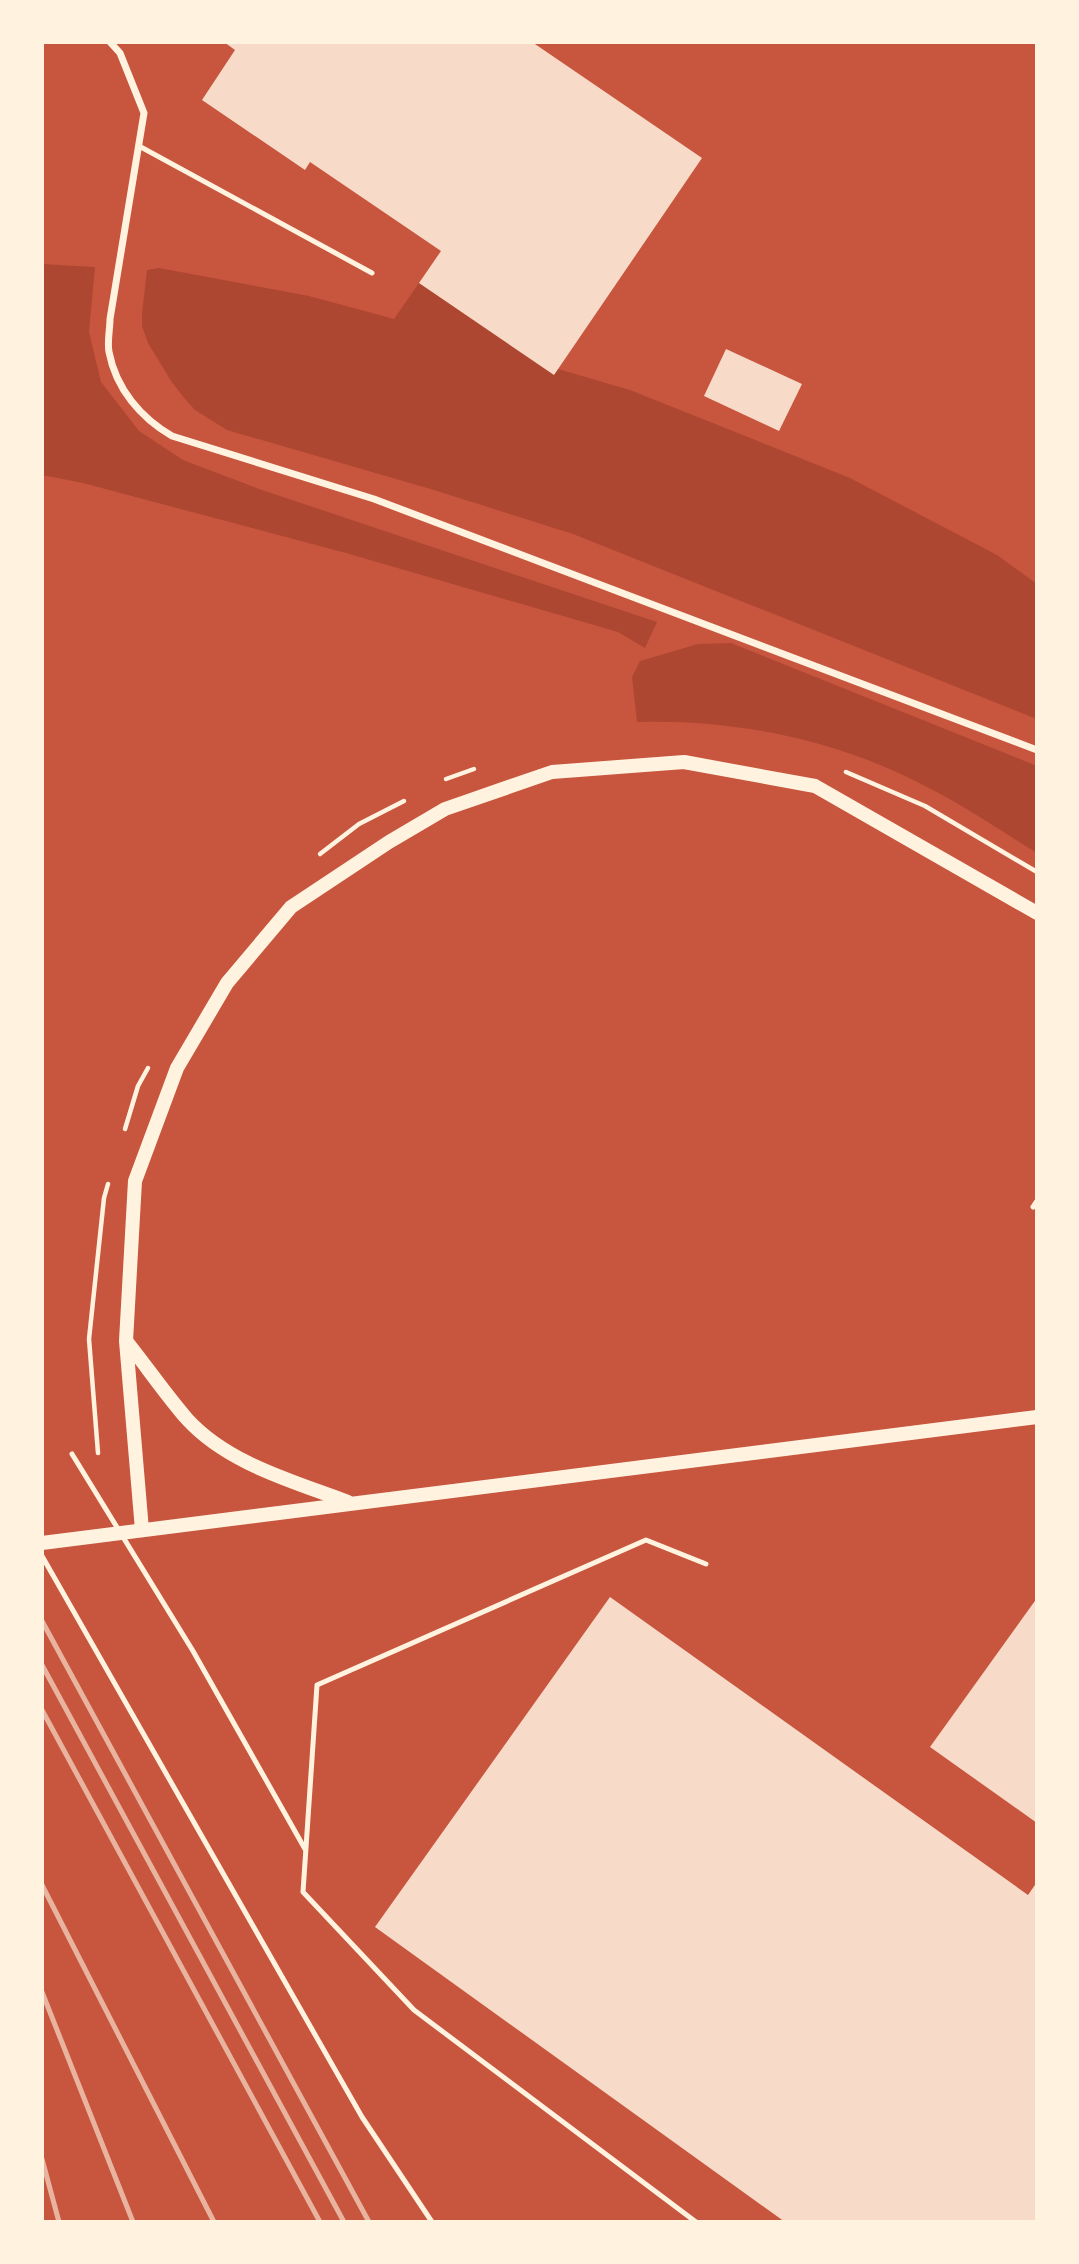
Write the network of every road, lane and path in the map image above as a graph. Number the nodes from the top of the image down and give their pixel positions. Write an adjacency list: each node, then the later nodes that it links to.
1 (110, 42): 2 (street)
2 (139, 146): 3 (lane); 4 (street)
3 (372, 273)
4 (1037, 750)
5 (1037, 913): 6 (main road)
6 (126, 1341): 9 (main road); 10 (main road)
7 (1037, 1418): 9 (main road)
8 (72, 1454): 14 (lane)
9 (350, 1503): 10 (main road)
10 (142, 1530): 11 (main road)
11 (42, 1543)
12 (42, 1556): 15 (lane)
13 (706, 1564): 14 (lane)
14 (306, 1849): 16 (lane)
15 (432, 2222)
16 (696, 2222)

